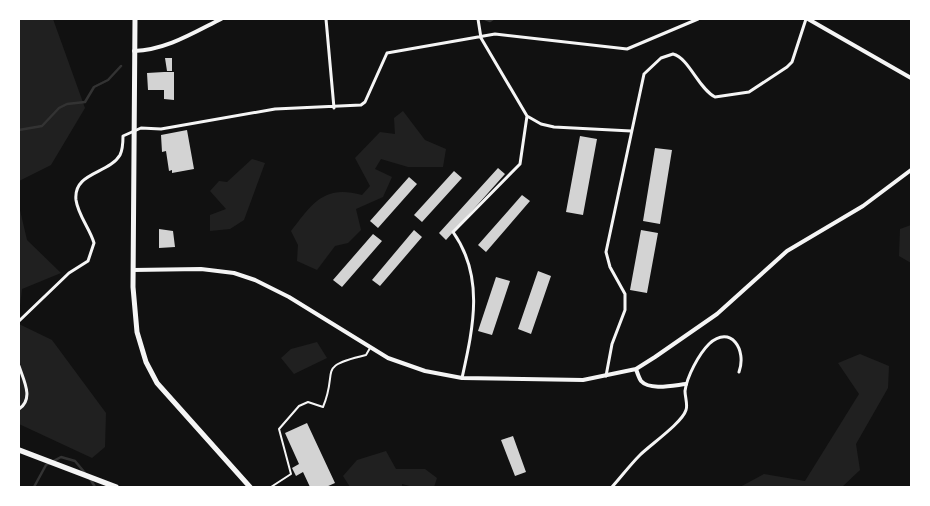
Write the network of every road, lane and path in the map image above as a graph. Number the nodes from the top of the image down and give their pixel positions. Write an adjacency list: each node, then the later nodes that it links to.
1 (135, 19): 8 (main road)
2 (222, 19): 8 (street)
3 (326, 19): 10 (street)
4 (478, 19): 7 (street)
5 (698, 19): 7 (street)
6 (807, 19): 9 (street); 13 (street)
7 (481, 38): 10 (street); 11 (street)
8 (134, 51): 12 (main road)
9 (911, 78)
10 (334, 108): 12 (street)
11 (527, 116): 13 (street); 22 (street)
12 (134, 131): 15 (main road); 16 (street)
13 (632, 131): 21 (street)
14 (911, 170): 19 (street)
15 (133, 270): 17 (street); 27 (main road)
16 (19, 321)
17 (370, 348): 22 (street); 28 (lane)
18 (19, 366): 24 (street)
19 (636, 369): 21 (street); 23 (street)
20 (738, 372): 23 (street)
21 (606, 377): 22 (street)
22 (462, 378)
23 (686, 384): 29 (street)
24 (19, 409)
25 (19, 450): 26 (highway)
26 (116, 487)
27 (250, 487)
28 (272, 487)
29 (612, 487)

